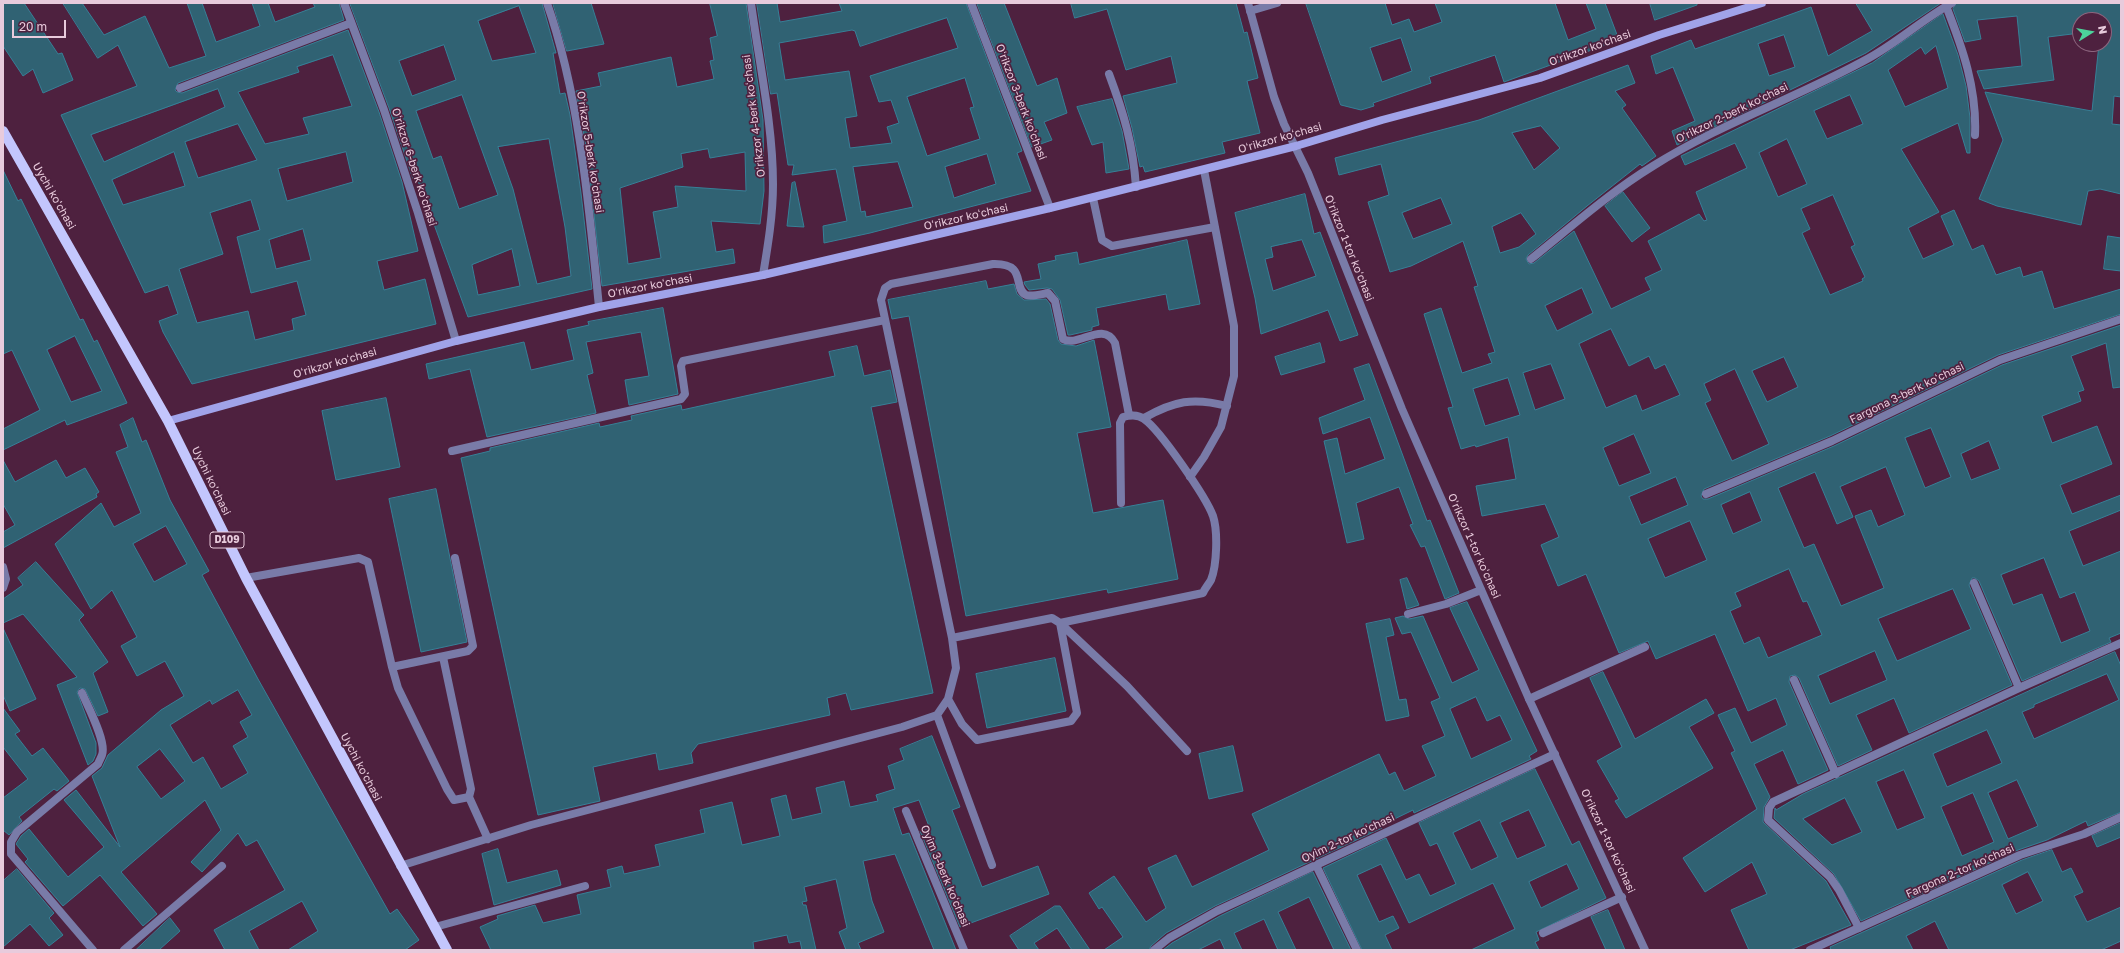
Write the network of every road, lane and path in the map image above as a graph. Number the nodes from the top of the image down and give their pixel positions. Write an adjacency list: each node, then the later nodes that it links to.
1 (344, 3): 9 (street, Oʻrikzor 6-berk koʻchasi)
2 (547, 3): 22 (street, Oʻrikzor 5-berk koʻchasi)
3 (751, 3): 21 (street, Oʻrikzor 4-berk koʻchasi)
4 (971, 3): 18 (street, Oʻrikzor 3-berk koʻchasi)
5 (1277, 3): 8 (street)
6 (1762, 3): 14 (main road, Oʻrikzor koʻchasi)
7 (1949, 5): 13 (street); 20 (street, Oʻrikzor 2-berk koʻchasi)
8 (1249, 7): 14 (street, Oʻrikzor 1-tor koʻchasi)
9 (351, 23): 11 (street); 25 (street, Oʻrikzor 6-berk koʻchasi)
10 (1109, 74): 16 (street)
11 (180, 88)
12 (3, 131): 29 (main road, Uychi ko'chasi / D109)
13 (1975, 135)
14 (1296, 146): 15 (main road, Oʻrikzor koʻchasi); 39 (street, Oʻrikzor 1-tor koʻchasi)
15 (1204, 170): 16 (main road, Oʻrikzor koʻchasi); 19 (street)
16 (1136, 187): 17 (main road, Oʻrikzor koʻchasi)
17 (1092, 198): 18 (main road, Oʻrikzor koʻchasi); 19 (street)
18 (1050, 208): 21 (main road, Oʻrikzor koʻchasi)
19 (1215, 227): 26 (street)
20 (1531, 259)
21 (763, 275): 22 (main road, Oʻrikzor koʻchasi)
22 (598, 307): 25 (main road, Oʻrikzor koʻchasi)
23 (885, 320): 27 (street); 30 (street); 42 (street)
24 (2121, 320): 32 (street, Fargona 3-berk koʻchasi)
25 (456, 341): 29 (main road, Oʻrikzor koʻchasi)
26 (1227, 406): 28 (street); 31 (street)
27 (1129, 415): 28 (street); 33 (street)
28 (1144, 418): 31 (street)
29 (168, 422): 36 (main road, Uychi ko'chasi / D109)
30 (452, 451)
31 (1190, 477): 41 (street)
32 (1706, 494)
33 (1121, 503)
34 (456, 558): 45 (street)
35 (3, 567): 38 (street)
36 (246, 578): 46 (street); 63 (main road, Uychi ko'chasi / D109)
37 (1974, 583): 48 (street)
38 (3, 588)
39 (1481, 590): 40 (street); 51 (street, Oʻrikzor 1-tor koʻchasi)
40 (1408, 614)
41 (1060, 623): 42 (street); 50 (street); 53 (street)
42 (952, 638): 50 (street)
43 (2121, 642): 48 (street)
44 (1646, 647): 51 (street)
45 (443, 657): 46 (street); 56 (street)
46 (392, 667): 56 (street)
47 (1794, 680): 55 (street)
48 (2019, 688): 55 (street)
49 (82, 693): 69 (street)
50 (948, 698): 52 (street)
51 (1529, 699): 54 (street, Oʻrikzor 1-tor koʻchasi)
52 (937, 716): 59 (street); 60 (street)
53 (1187, 750)
54 (1555, 754): 61 (street, Oyim 2-tor koʻchasi); 65 (street, Oʻrikzor 1-tor koʻchasi)
55 (1836, 774): 67 (street)
56 (469, 797): 59 (street)
57 (906, 811): 72 (street, Oyim 3-berk koʻchasi)
58 (2121, 817): 67 (street, Fargona 2-tor koʻchasi)
59 (488, 839): 63 (street)
60 (992, 865)
61 (1316, 865): 73 (street, Oyim 2-tor koʻchasi); 74 (street)
62 (222, 866): 70 (street)
63 (400, 866): 66 (main road, Uychi ko'chasi / D109)
64 (585, 886): 66 (street)
65 (1622, 897): 68 (street); 75 (street, Oʻrikzor 1-tor koʻchasi)
66 (435, 927): 71 (main road, Uychi ko'chasi / D109)
67 (1859, 928): 76 (street, Fargona 2-tor koʻchasi)
68 (1543, 933)
69 (93, 950)
70 (124, 950)
71 (447, 950)
72 (964, 950)
73 (1154, 950)
74 (1357, 950)
75 (1645, 950)
76 (1810, 950)

